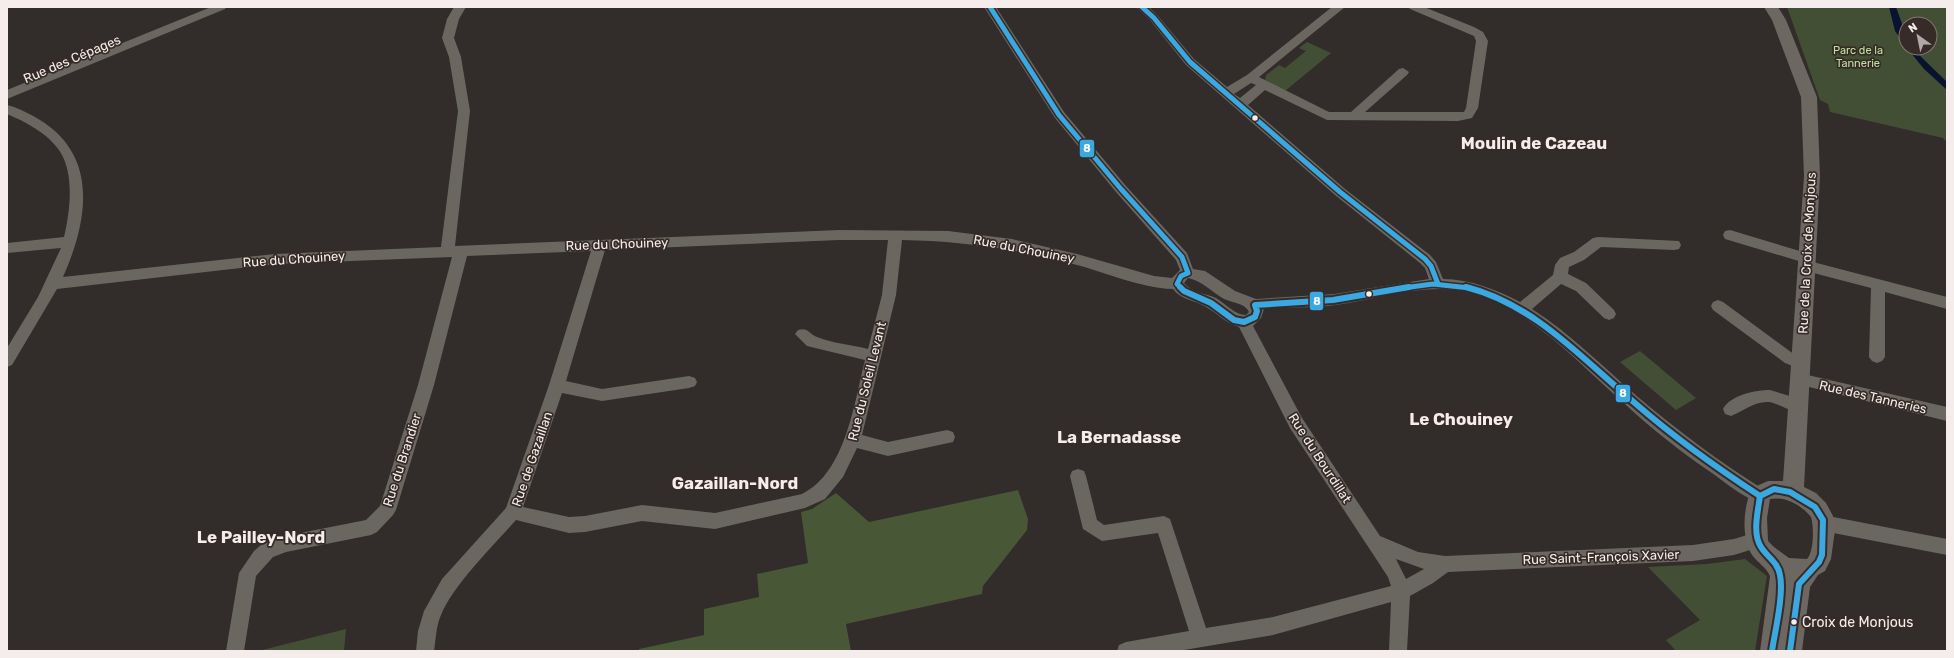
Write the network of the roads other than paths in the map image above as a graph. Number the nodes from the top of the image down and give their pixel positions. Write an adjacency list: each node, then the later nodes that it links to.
1 (221, 7): 8 (street, Rue des Cépages)
2 (460, 7): 24 (street, Rue du Brandier)
3 (1142, 7): 12 (street)
4 (1339, 7): 10 (street)
5 (1414, 7): 17 (street)
6 (993, 11): 26 (street)
7 (1777, 11): 25 (main road, Rue de la Croix de Monjous)
8 (147, 38): 13 (street, Rue des Cépages); 14 (street, Rue des Cépages)
9 (1403, 72): 17 (street)
10 (1251, 78): 11 (street); 12 (street)
11 (1264, 85): 15 (street); 17 (street)
12 (1226, 93): 15 (street)
13 (7, 95)
14 (7, 103)
15 (1241, 106): 30 (street)
16 (7, 109): 20 (street)
17 (1358, 118)
18 (896, 235): 21 (street, Rue du Chouiney); 29 (street, Rue du Chouiney); 39 (street, Rue du Soleil Levant)
19 (1730, 235): 25 (street)
20 (70, 242): 23 (street); 28 (street)
21 (600, 244): 24 (street, Rue du Chouiney); 44 (street, Rue de Gazaillan)
22 (1674, 245): 27 (street)
23 (7, 248)
24 (454, 250): 28 (street, Rue du Chouiney); 63 (street, Rue du Brandier)
25 (1807, 263): 31 (street); 42 (main road, Rue de la Croix de Monjous)
26 (1188, 273): 29 (street); 33 (street)
27 (1560, 276): 35 (street); 36 (street)
28 (53, 284): 41 (street)
29 (1177, 284): 37 (street)
30 (1438, 284): 33 (street); 35 (street)
31 (1878, 286): 32 (street); 40 (street)
32 (1947, 303)
33 (1255, 305): 37 (street)
34 (1718, 306): 42 (street, Rue des Tanneries)
35 (1522, 310): 52 (street)
36 (1609, 314)
37 (1244, 322): 56 (street, Rue du Bourdillat)
38 (803, 334): 39 (street)
39 (874, 356): 49 (street, Rue du Soleil Levant)
40 (1877, 357)
41 (7, 361)
42 (1799, 371): 45 (main road, Rue de la Croix de Monjous); 47 (street, Rue des Tanneries)
43 (689, 382): 44 (street)
44 (557, 385): 53 (street, Rue de Gazaillan)
45 (1797, 405): 46 (street); 51 (main road, Rue de la Croix de Monjous)
46 (1731, 409)
47 (1947, 414)
48 (947, 437): 49 (street)
49 (853, 440): 53 (street, Rue du Soleil Levant)
50 (1078, 476): 62 (street)
51 (1793, 492): 52 (main road); 54 (main road)
52 (1760, 496): 55 (main road)
53 (513, 512): 64 (street, Rue de Gazaillan)
54 (1823, 523): 57 (street); 60 (main road)
55 (1757, 540): 58 (main road); 59 (street, Rue Saint-François Xavier)
56 (1374, 541): 59 (street, Rue Saint-François Xavier); 61 (street, Rue du Bourdillat)
57 (1947, 547)
58 (1774, 560): 60 (main road); 67 (main road)
59 (1444, 564): 61 (street)
60 (1810, 568): 68 (main road)
61 (1401, 591): 62 (street); 66 (street)
62 (1200, 638): 65 (street)
63 (235, 651)
64 (425, 651)
65 (1126, 651)
66 (1398, 651)
67 (1772, 651)
68 (1790, 651)

